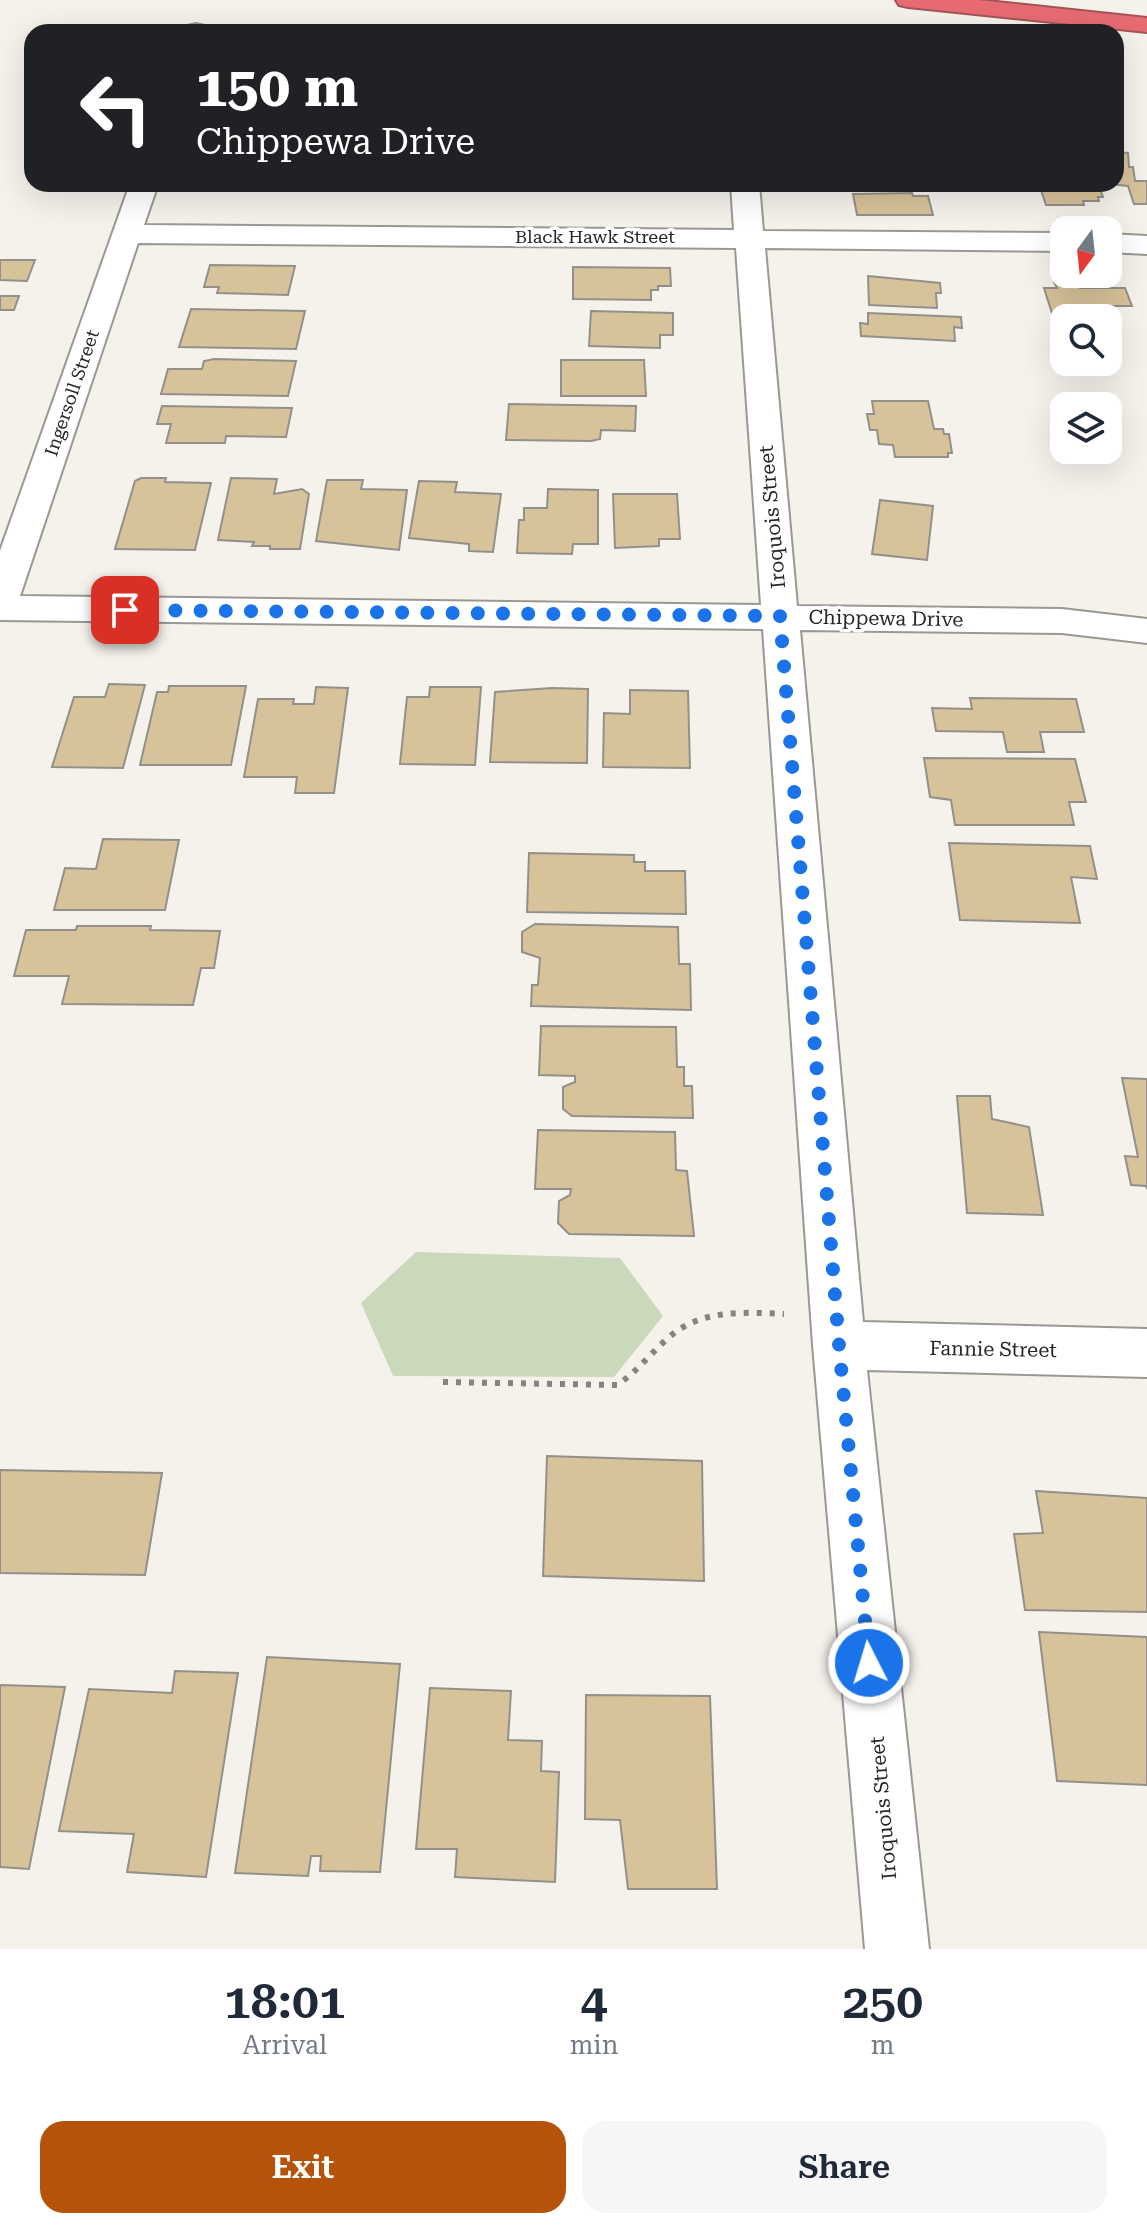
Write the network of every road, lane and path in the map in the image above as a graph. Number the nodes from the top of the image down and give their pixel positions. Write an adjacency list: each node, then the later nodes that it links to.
1 (908, 0): 2 (highway)
2 (1147, 25)
3 (141, 192): 5 (street, Ingersoll Street)
4 (746, 192): 6 (street, Iroquois Street)
5 (127, 234): 6 (street, Black Hawk Street); 10 (street, Ingersoll Street)
6 (749, 238): 7 (street, Black Hawk Street); 12 (street, Iroquois Street)
7 (1050, 242)
8 (1122, 244): 9 (street)
9 (1147, 245)
10 (0, 602)
11 (0, 608): 12 (street, Chippewa Drive)
12 (780, 616): 13 (street, Chippewa Drive); 14 (street, Iroquois Street)
13 (1147, 631)
14 (838, 1331): 15 (street, Fannie Street); 16 (path); 17 (street, Iroquois Street)
15 (1147, 1353)
16 (443, 1382)
17 (897, 1949)

